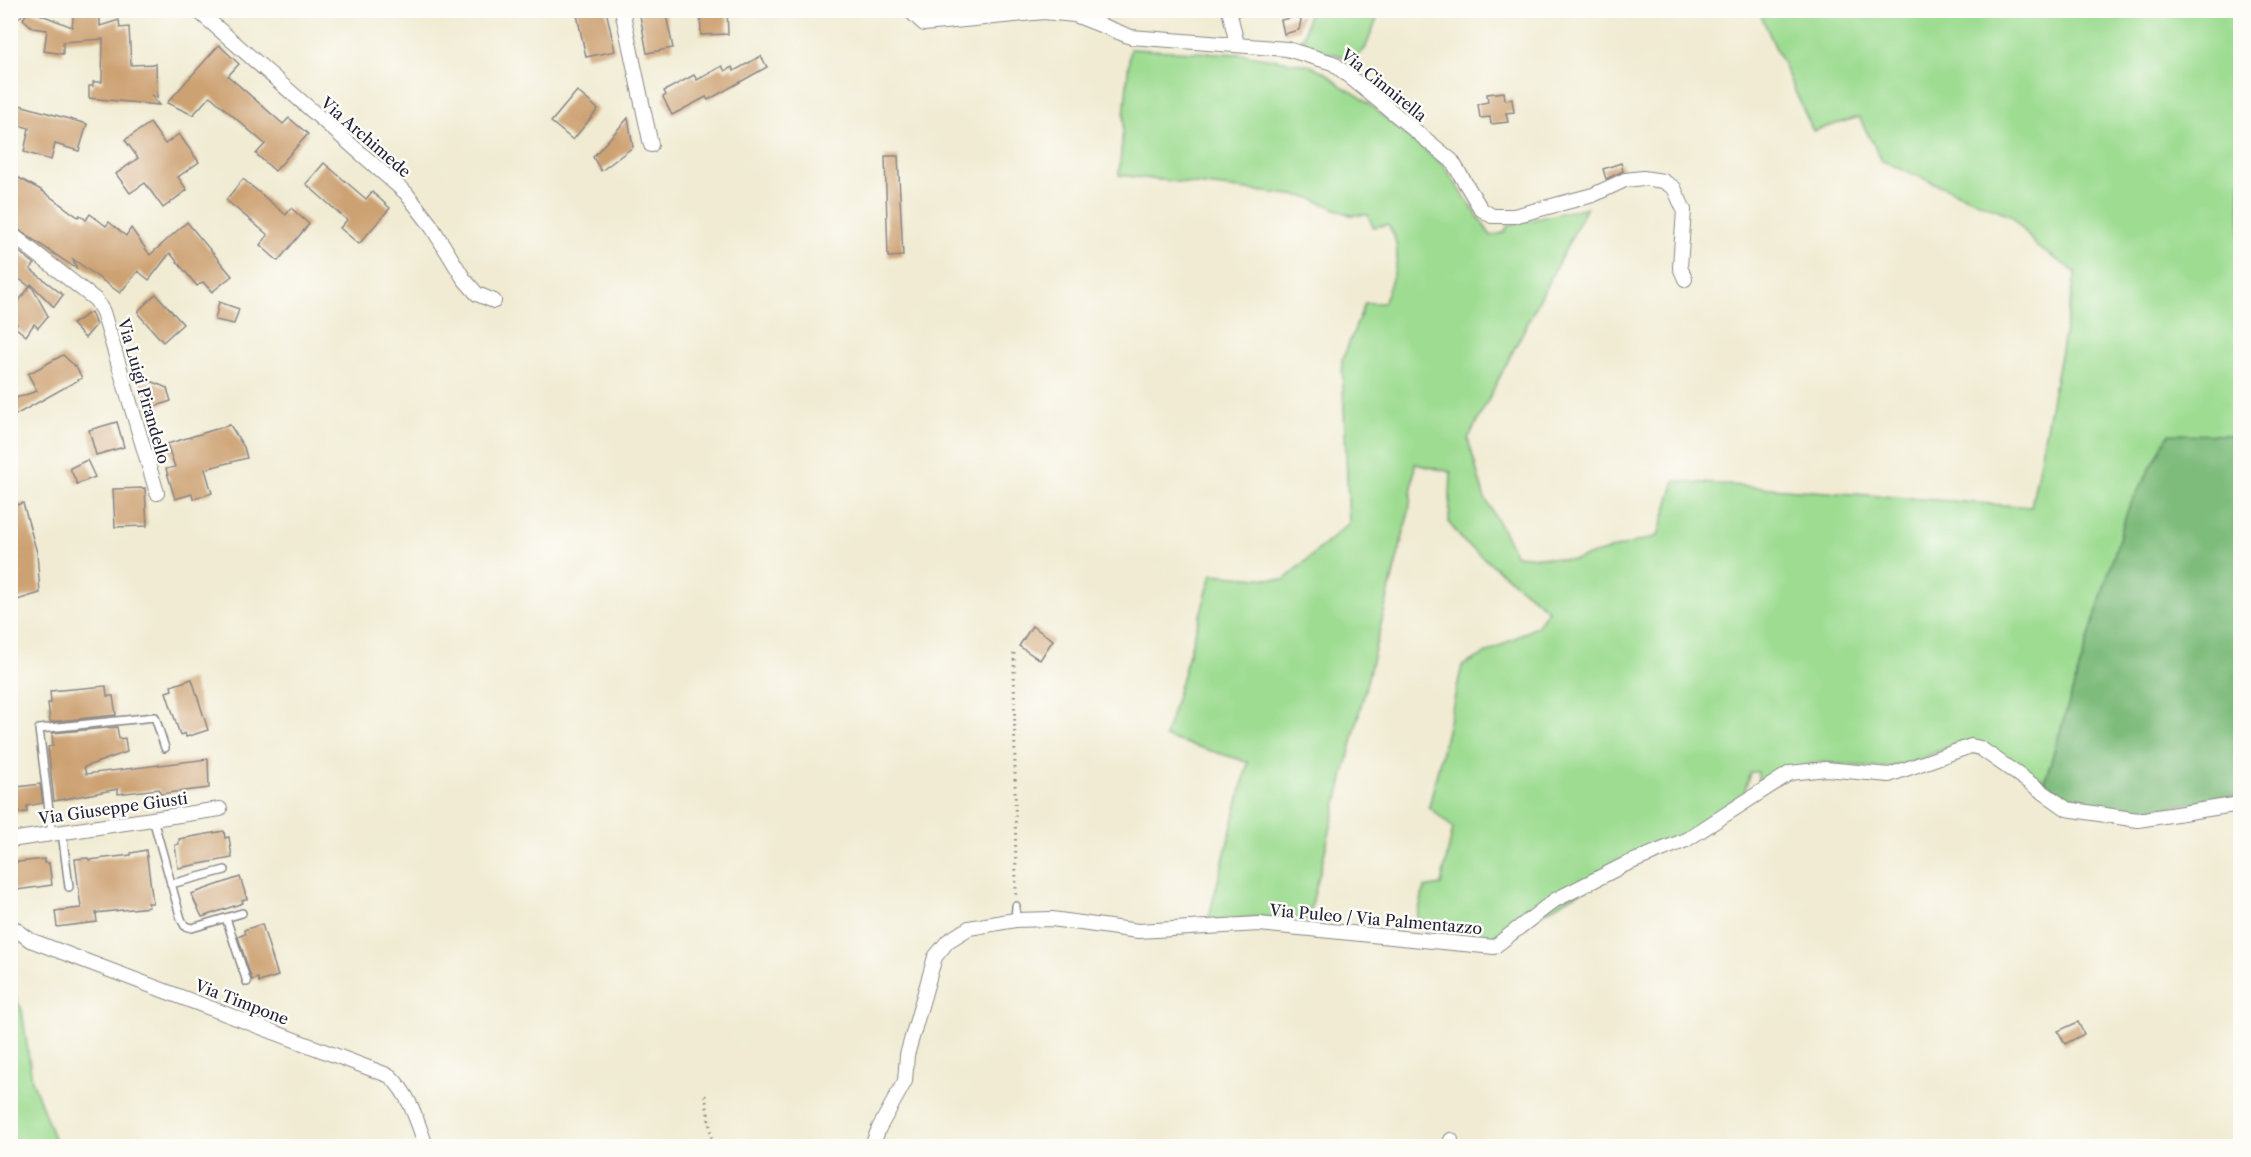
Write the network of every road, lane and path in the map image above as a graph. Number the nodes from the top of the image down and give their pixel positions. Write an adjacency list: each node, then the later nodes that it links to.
1 (197, 10): 9 (street, Via Archimede)
2 (622, 10): 6 (street)
3 (909, 10): 5 (street, Via Cinnirella)
4 (1229, 10): 5 (street)
5 (1238, 44): 8 (street, Via Cinnirella)
6 (651, 144)
7 (10, 233): 10 (street, Via Luigi Pirandello)
8 (1685, 279)
9 (494, 302)
10 (157, 493)
11 (1014, 652): 22 (path)
12 (165, 748): 16 (lane)
13 (2241, 804): 22 (street, Via Puleo / Via Palmentazzo)
14 (220, 809): 15 (street, Via Giuseppe Giusti)
15 (153, 819): 16 (street, Via Giuseppe Giusti); 19 (lane)
16 (57, 833): 17 (street, Via Giuseppe Giusti); 20 (lane)
17 (10, 840)
18 (225, 870): 19 (lane)
19 (171, 884): 23 (lane)
20 (69, 887)
21 (242, 913): 23 (lane)
22 (1016, 913): 29 (street, Via Puleo / Via Palmentazzo)
23 (226, 918): 25 (lane)
24 (10, 925): 27 (street, Via Timpone)
25 (247, 982)
26 (705, 1095): 28 (path)
27 (426, 1146)
28 (713, 1146)
29 (872, 1146)

